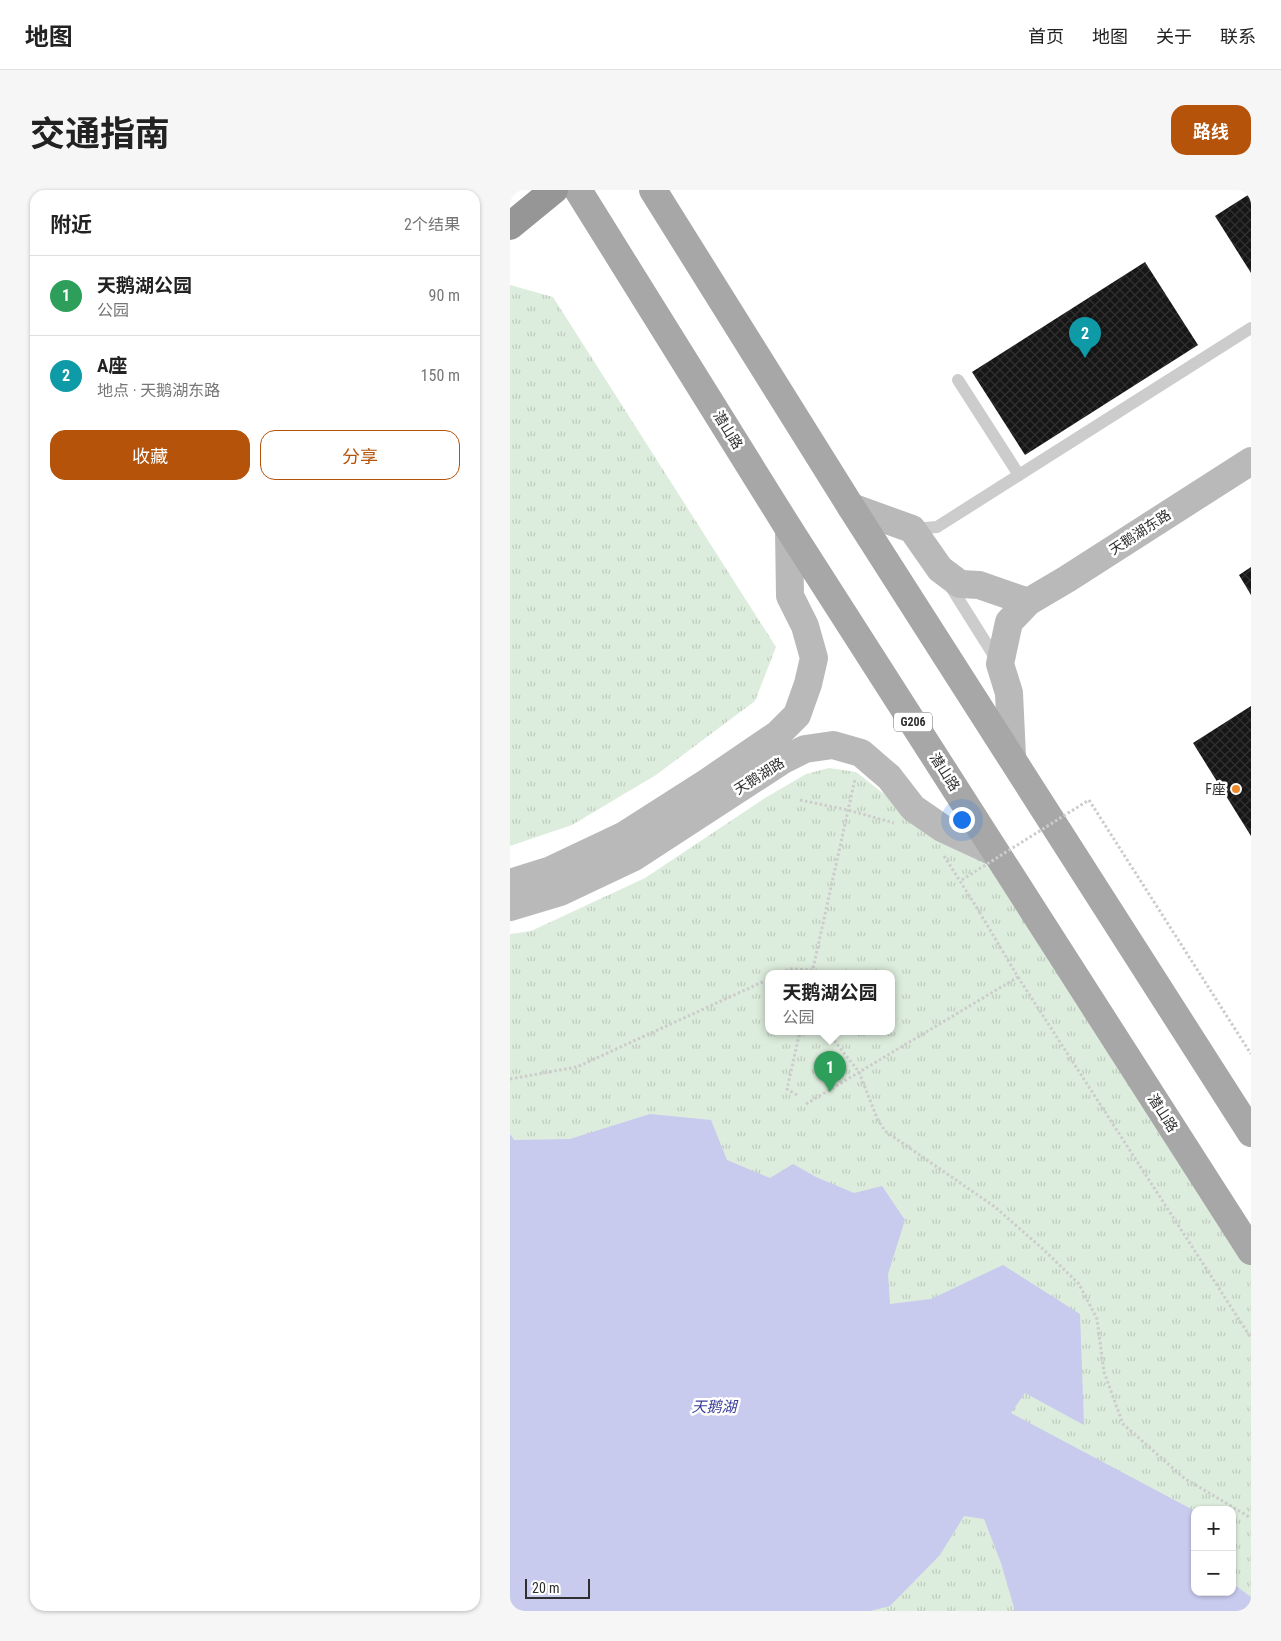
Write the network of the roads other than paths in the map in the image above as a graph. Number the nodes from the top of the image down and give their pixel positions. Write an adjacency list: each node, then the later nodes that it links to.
1 (554, 190): 4 (highway)
2 (578, 190): 10 (main road, 潜山路 / G206)
3 (653, 190): 9 (main road)
4 (510, 226)
5 (1251, 328): 8 (lane)
6 (958, 380): 8 (lane)
7 (1251, 461): 13 (street, 天鹅湖东路)
8 (1019, 475): 11 (lane)
9 (851, 507): 11 (street); 15 (main road)
10 (789, 528): 16 (main road, 潜山路 / G206); 17 (street, 天鹅湖路)
11 (912, 530): 12 (street)
12 (940, 569): 13 (street); 14 (lane)
13 (1028, 602): 14 (street, 天鹅湖东路)
14 (1000, 664): 15 (street, 天鹅湖东路)
15 (1012, 758): 19 (main road)
16 (996, 853): 18 (street, 天鹅湖路); 20 (main road, 潜山路 / G206)
17 (510, 883)
18 (510, 907)
19 (1251, 1133)
20 (1251, 1251)

